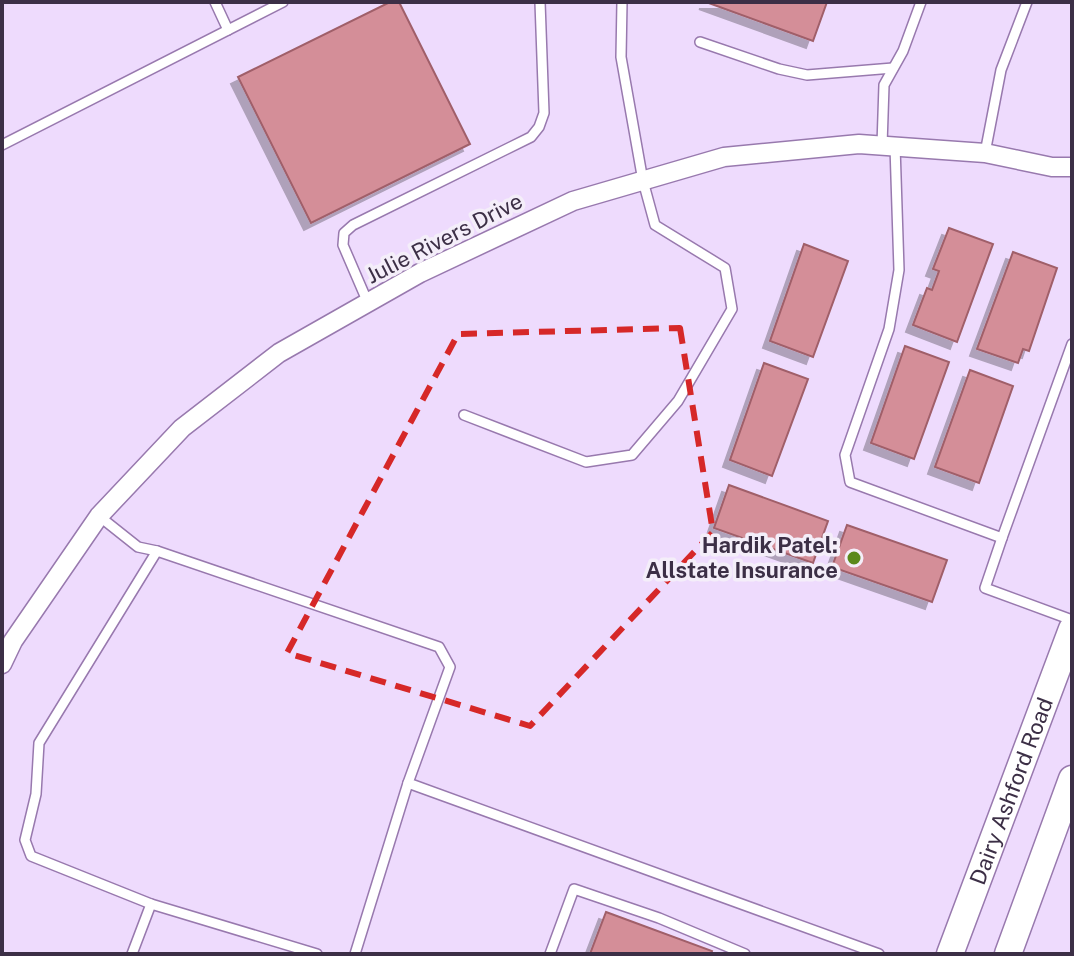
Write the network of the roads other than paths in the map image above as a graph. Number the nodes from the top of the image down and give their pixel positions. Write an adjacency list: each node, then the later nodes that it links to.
1 (215, 2): 7 (lane)
2 (283, 2): 7 (lane)
3 (540, 2): 17 (lane)
4 (622, 2): 16 (lane)
5 (921, 2): 9 (lane)
6 (1027, 2): 12 (lane)
7 (228, 30): 10 (lane)
8 (700, 42): 9 (lane)
9 (893, 68): 11 (lane)
10 (2, 145)
11 (888, 146): 12 (street, Julie Rivers Drive); 16 (street, Julie Rivers Drive); 21 (lane)
12 (985, 153): 13 (street, Julie Rivers Drive)
13 (1052, 167): 14 (street, Julie Rivers Drive); 15 (street, Julie Rivers Drive)
14 (1072, 167)
15 (1072, 177)
16 (643, 181): 17 (street, Julie Rivers Drive); 19 (lane)
17 (368, 303): 20 (street, Julie Rivers Drive)
18 (1072, 344): 21 (lane)
19 (464, 415)
20 (99, 516): 22 (lane); 25 (street, Julie Rivers Drive)
21 (1002, 538): 23 (lane)
22 (157, 551): 27 (lane); 28 (lane)
23 (1072, 620)
24 (1072, 629): 35 (main road, Dairy Ashford Road)
25 (2, 664)
26 (1072, 779): 36 (main road)
27 (408, 783): 31 (lane); 34 (lane)
28 (151, 904): 29 (lane); 30 (lane)
29 (132, 954)
30 (317, 954)
31 (355, 954)
32 (550, 954): 33 (lane)
33 (745, 954)
34 (879, 954)
35 (950, 954)
36 (1008, 954)

